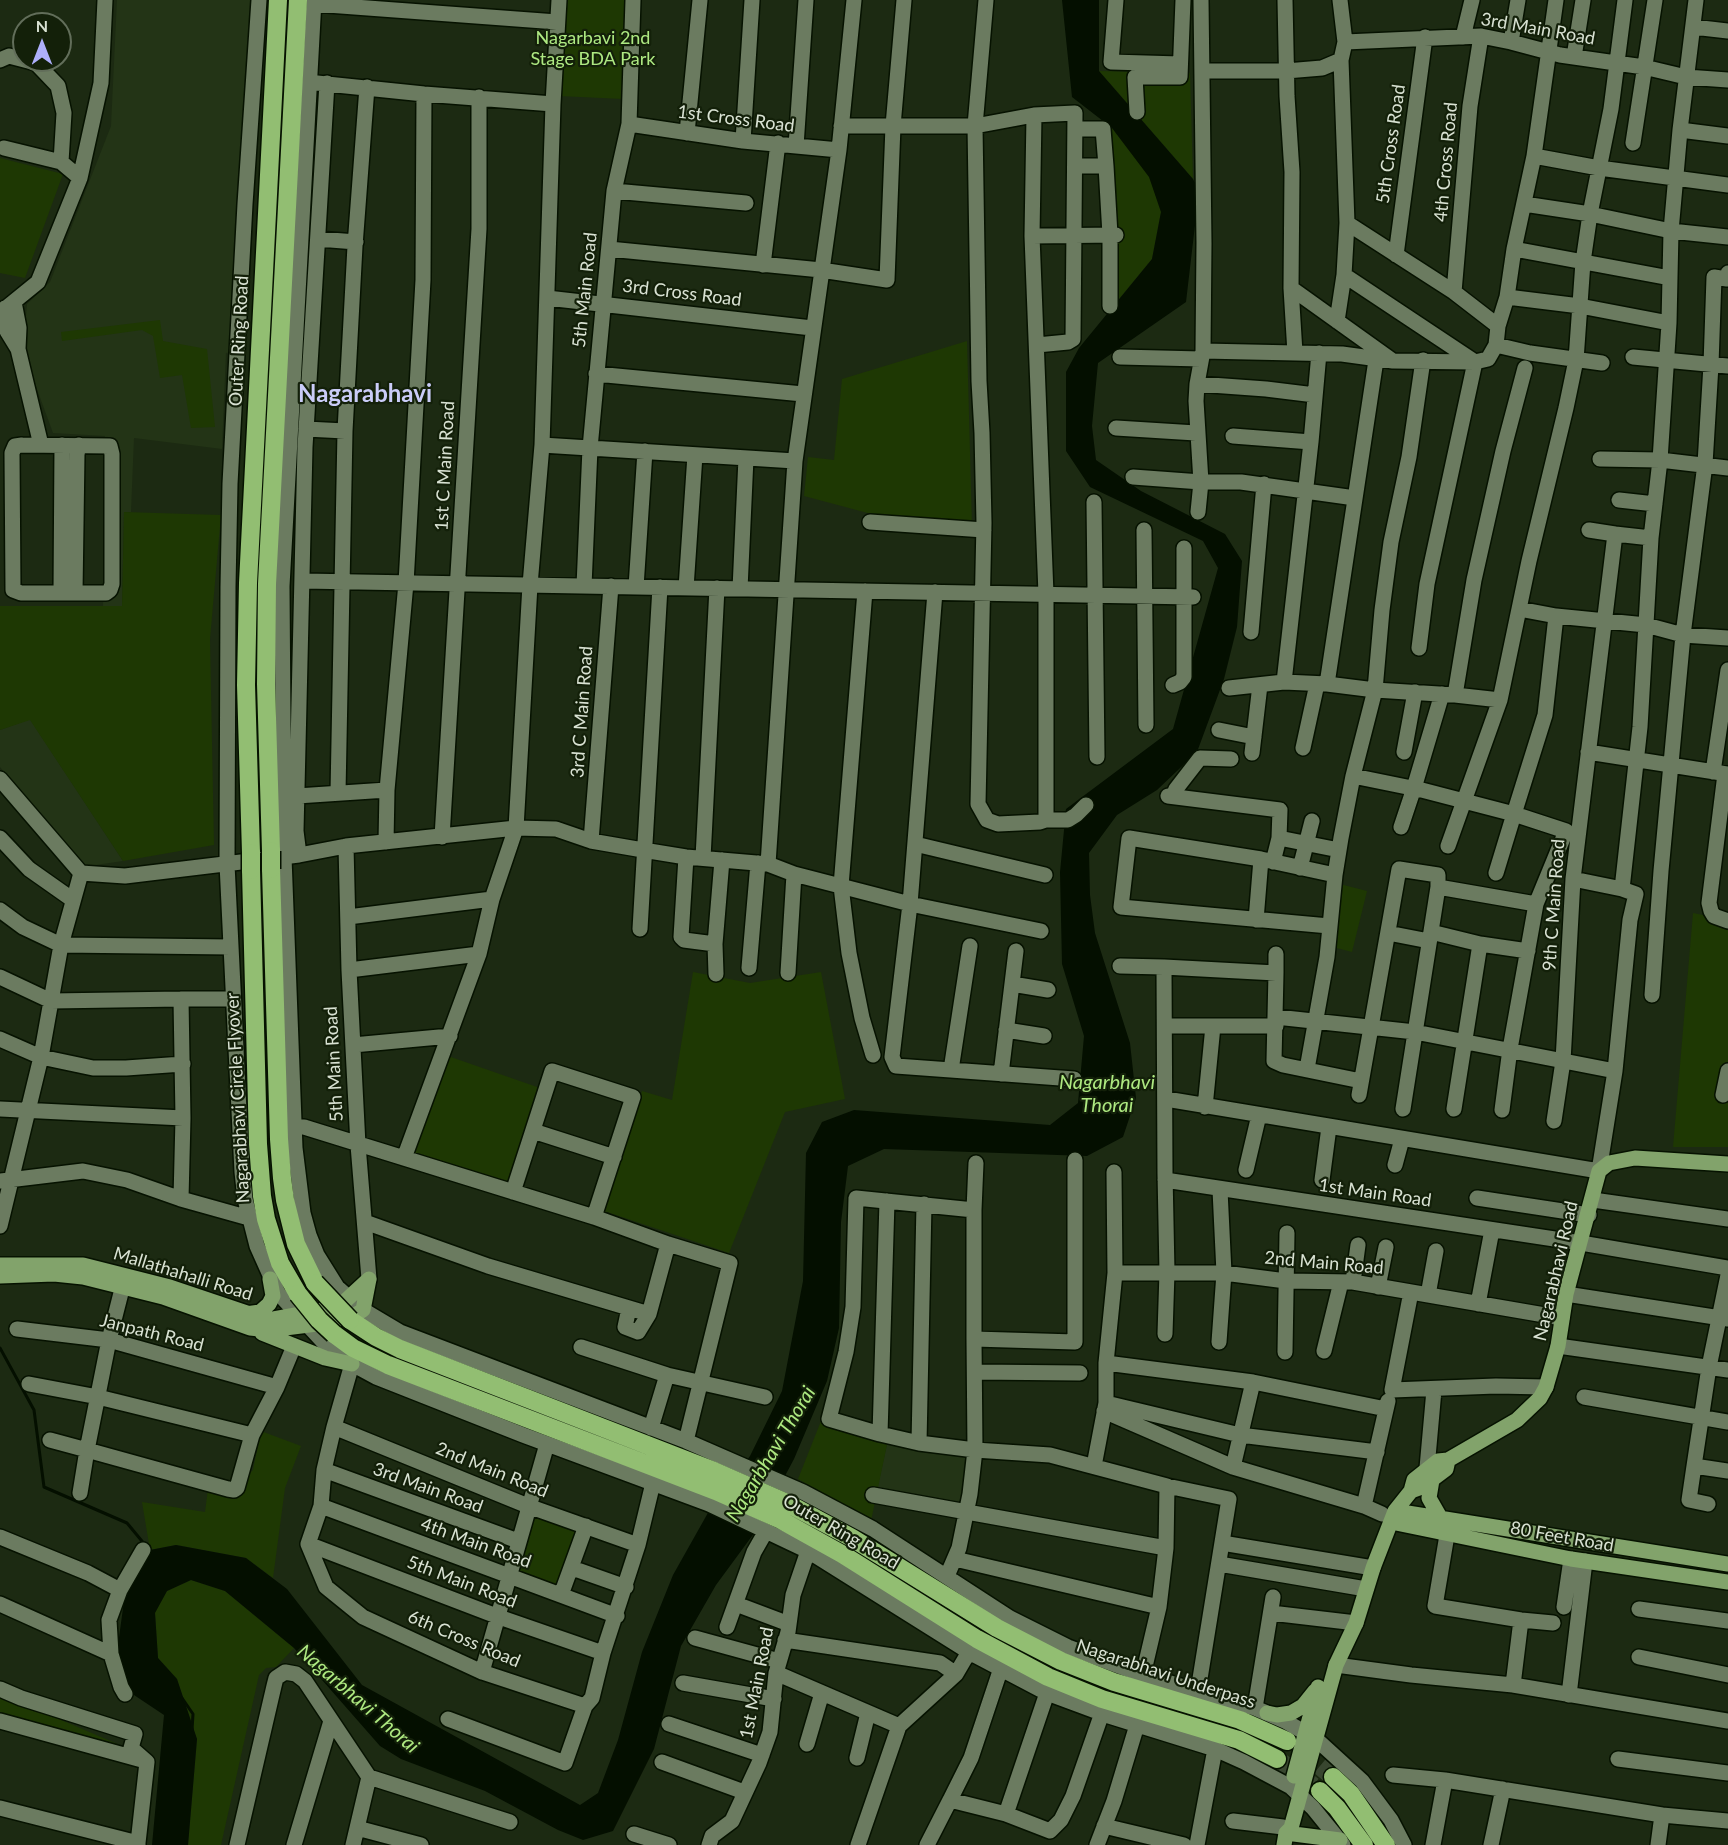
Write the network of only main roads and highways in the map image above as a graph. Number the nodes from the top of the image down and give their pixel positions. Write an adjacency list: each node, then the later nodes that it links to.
1 (278, 0): 3 (highway, Outer Ring Road)
2 (309, 1): 9 (highway, bridge)
3 (246, 684): 13 (highway, Nagarabhavi Circle Flyover, bridge)
4 (1728, 1164): 14 (main road, Nagarabhavi Road)
5 (0, 1265): 8 (main road, Mallathahalli Road)
6 (0, 1276): 11 (main road, Mallathahalli Road)
7 (270, 1279): 8 (main road)
8 (243, 1313): 10 (main road, Mallathahalli Road)
9 (357, 1315): 10 (main road); 10 (main road, Mallathahalli Road); 17 (highway, Outer Ring Road)
10 (302, 1320): 11 (main road, Mallathahalli Road)
11 (250, 1328): 12 (main road)
12 (352, 1364)
13 (508, 1412): 17 (highway, Outer Ring Road)
14 (1430, 1474): 15 (main road); 16 (main road)
15 (1389, 1516): 16 (main road, 80 Feet Road); 19 (main road, 80 Feet Road); 21 (main road)
16 (1441, 1519): 18 (main road, 80 Feet Road)
17 (773, 1520): 20 (highway, Outer Ring Road); 26 (highway, Outer Ring Road)
18 (1728, 1564)
19 (1728, 1582)
20 (942, 1584): 25 (highway, Nagarabhavi Underpass)
21 (1336, 1665): 22 (main road); 24 (main road)
22 (1318, 1688): 23 (main road); 24 (main road)
23 (1261, 1711)
24 (1311, 1736): 28 (main road); 28 (main road)
25 (1287, 1742)
26 (1277, 1759)
27 (1333, 1777): 33 (highway)
28 (1295, 1790): 30 (main road)
29 (1320, 1791): 32 (highway)
30 (1284, 1835): 31 (main road)
31 (1342, 1843)
32 (1364, 1845)
33 (1386, 1845)

